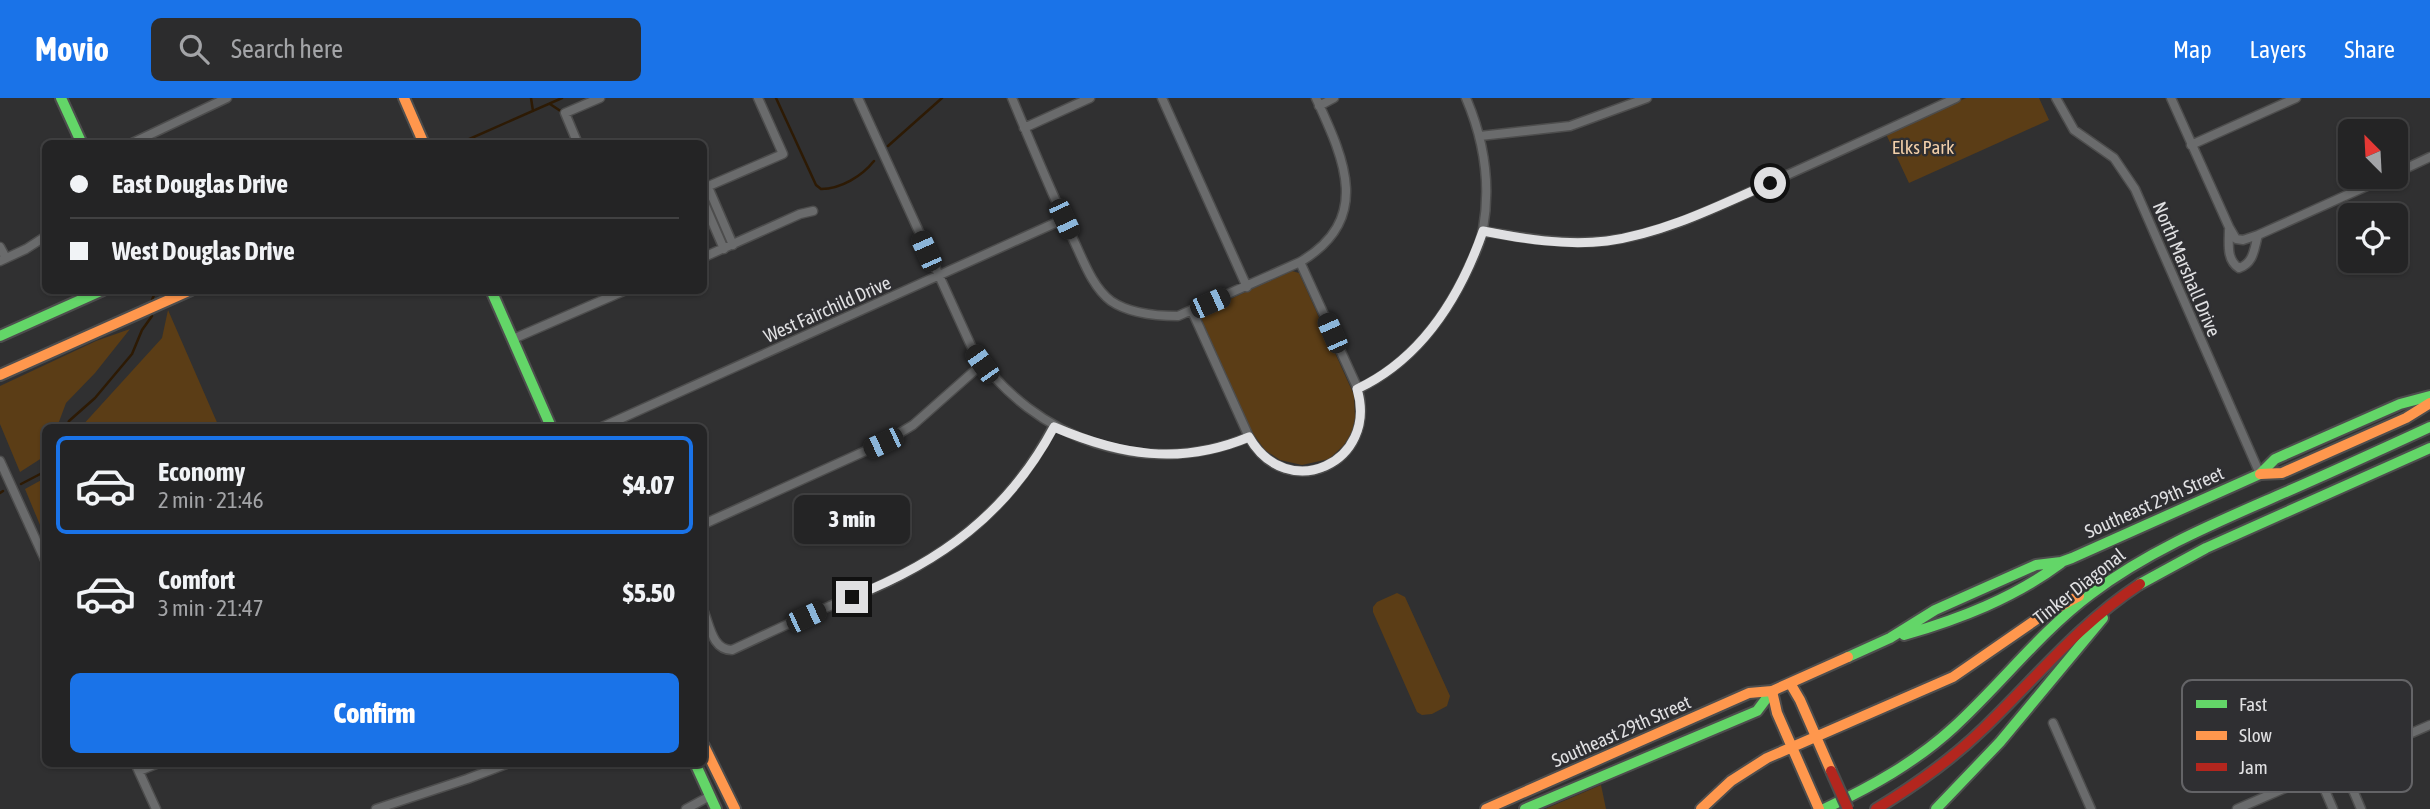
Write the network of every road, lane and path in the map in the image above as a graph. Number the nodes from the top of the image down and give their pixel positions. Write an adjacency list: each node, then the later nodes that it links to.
1 (61, 98): 20 (main road)
2 (228, 98): 21 (street)
3 (404, 98): 22 (main road)
4 (600, 98): 23 (street)
5 (758, 98): 27 (street)
6 (858, 98): 43 (street)
7 (1012, 98): 18 (street)
8 (1090, 98): 18 (street)
9 (1162, 98): 44 (street)
10 (1334, 98): 17 (street)
11 (1466, 98): 19 (street)
12 (1647, 98): 19 (street)
13 (1956, 98): 34 (street)
14 (2056, 98): 64 (street, North Marshall Drive)
15 (2171, 98): 24 (street)
16 (2296, 98): 24 (street)
17 (1318, 102): 42 (street)
18 (1024, 128): 32 (street)
19 (1480, 136): 34 (street)
20 (80, 140)
21 (139, 140)
22 (422, 140)
23 (576, 140)
24 (2191, 145): 33 (street)
25 (2430, 157): 26 (street)
26 (2408, 167)
27 (707, 188)
28 (2360, 189): 35 (street)
29 (707, 190): 37 (street)
30 (707, 210): 39 (street)
31 (813, 211): 37 (street)
32 (1064, 219): 43 (street, West Fairchild Drive); 49 (street)
33 (2229, 227): 35 (street); 35 (street)
34 (1483, 231): 54 (street)
35 (2258, 235)
36 (42, 239): 41 (street)
37 (733, 244): 39 (street)
38 (0, 247): 41 (street)
39 (724, 249): 40 (street)
40 (707, 256)
41 (3, 260)
42 (1300, 262): 44 (street); 54 (street)
43 (937, 276): 52 (street); 58 (street, West Fairchild Drive)
44 (1247, 287): 49 (street)
45 (94, 294): 50 (main road)
46 (182, 294): 53 (main road)
47 (493, 294): 51 (main road)
48 (617, 294): 51 (street)
49 (1192, 311): 61 (street)
50 (0, 336)
51 (513, 339): 57 (main road)
52 (982, 364): 59 (street); 65 (street)
53 (0, 375)
54 (1357, 389): 61 (street)
55 (2430, 396): 64 (main road, Southeast 29th Street)
56 (2430, 403): 64 (main road, Southeast 29th Street)
57 (550, 424)
58 (620, 424)
59 (1054, 427): 61 (street); 69 (street)
60 (2430, 428): 67 (main road, Tinker Diagonal)
61 (1249, 437)
62 (2430, 448): 68 (main road, Tinker Diagonal)
63 (0, 461): 66 (street)
64 (2260, 474): 70 (main road, Southeast 29th Street)
65 (707, 523)
66 (42, 553)
67 (2114, 577): 75 (main road); 94 (main road, Tinker Diagonal)
68 (2124, 593): 96 (main road, Tinker Diagonal); 97 (main road)
69 (707, 620)
70 (1790, 683): 71 (main road, Southeast 29th Street); 75 (main road)
71 (1772, 691): 76 (main road); 90 (main road, Southeast 29th Street); 91 (main road, Southeast 29th Street)
72 (2053, 723): 98 (street)
73 (2430, 725): 74 (street)
74 (2412, 733)
75 (1816, 736): 76 (main road); 95 (main road, bridge)
76 (1791, 747): 92 (main road); 93 (main road)
77 (707, 752): 89 (main road)
78 (137, 767): 85 (street)
79 (498, 767): 86 (street)
80 (697, 767): 84 (main road)
81 (2276, 792): 99 (street)
82 (2326, 792): 100 (street)
83 (2354, 792): 101 (street)
84 (710, 796): 87 (street); 88 (main road)
85 (156, 809)
86 (376, 809)
87 (686, 809)
88 (716, 809)
89 (735, 809)
90 (1486, 809)
91 (1525, 809)
92 (1701, 809)
93 (1819, 809)
94 (1824, 809)
95 (1848, 809)
96 (1876, 809)
97 (1936, 809)
98 (2091, 809)
99 (2236, 809)
100 (2333, 809)
101 (2361, 809)

